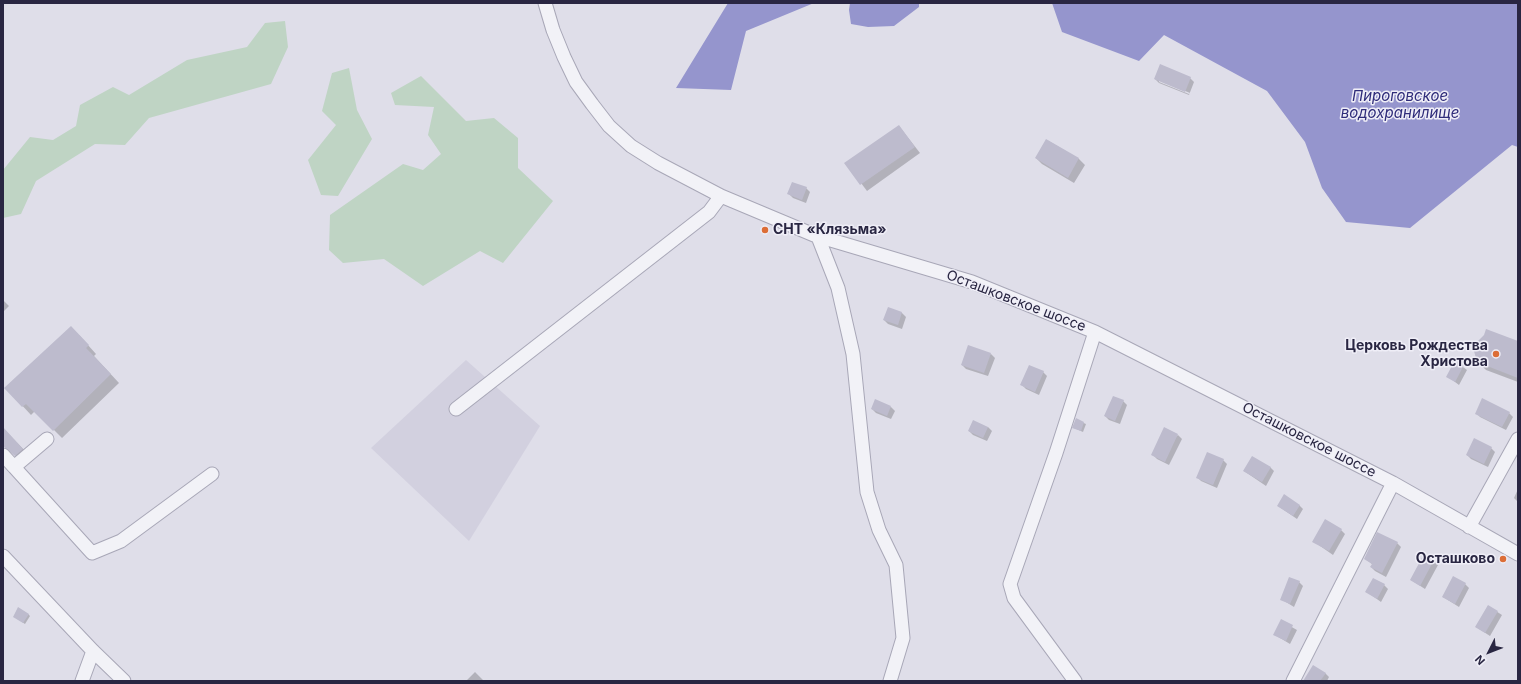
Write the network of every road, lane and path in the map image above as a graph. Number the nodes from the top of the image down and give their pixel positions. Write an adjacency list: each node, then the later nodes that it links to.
1 (545, 3): 2 (street, Осташковское шоссе)
2 (720, 196): 3 (street, Осташковское шоссе); 5 (street)
3 (818, 237): 4 (street, Осташковское шоссе); 16 (street)
4 (1095, 332): 11 (street, Осташковское шоссе); 19 (street)
5 (456, 409)
6 (47, 439): 9 (street)
7 (1518, 439): 12 (street)
8 (3, 455): 9 (street)
9 (14, 467): 10 (street)
10 (212, 474)
11 (1393, 482): 12 (street, Осташковское шоссе); 20 (street)
12 (1468, 527): 13 (street, Осташковское шоссе)
13 (1518, 554)
14 (3, 556): 15 (street)
15 (93, 652): 17 (street); 18 (street)
16 (892, 677)
17 (82, 681)
18 (124, 681)
19 (1075, 681)
20 (1293, 681)

